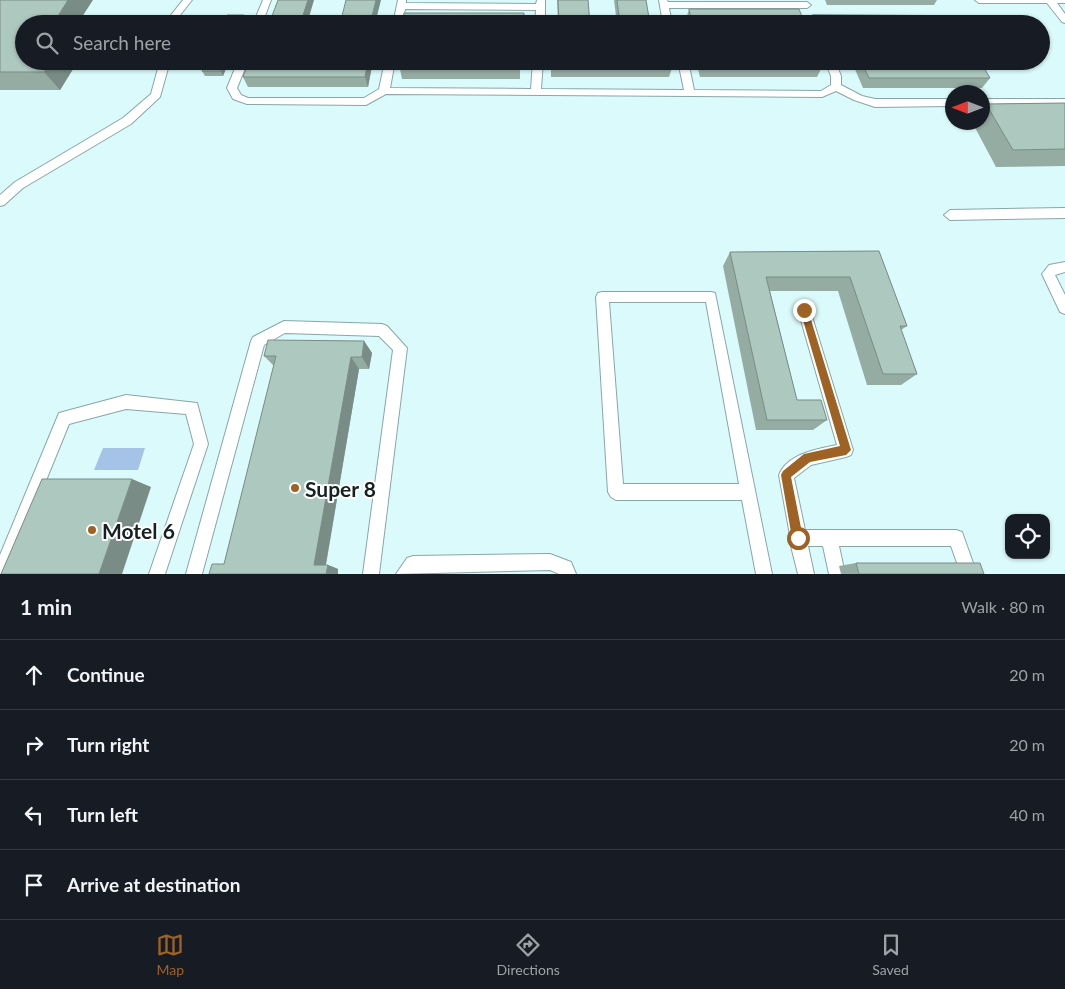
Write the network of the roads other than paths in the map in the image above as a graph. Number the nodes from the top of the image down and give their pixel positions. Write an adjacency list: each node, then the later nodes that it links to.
1 (188, 0): 10 (lane)
2 (267, 0): 11 (lane)
3 (979, 0): 4 (lane)
4 (1050, 0): 5 (lane); 13 (lane)
5 (1065, 0)
6 (806, 2): 8 (lane); 12 (lane)
7 (401, 3): 9 (lane)
8 (664, 3)
9 (541, 4)
10 (176, 15)
11 (261, 15)
12 (811, 15)
13 (1065, 20)
14 (163, 70): 27 (lane)
15 (239, 70): 21 (lane)
16 (388, 70): 21 (lane)
17 (537, 70): 22 (lane)
18 (685, 70): 23 (lane)
19 (834, 70): 20 (lane)
20 (836, 87): 23 (lane); 24 (lane)
21 (384, 91): 22 (lane)
22 (536, 93): 23 (lane)
23 (690, 93)
24 (945, 103)
25 (990, 103): 26 (lane)
26 (1065, 103)
27 (0, 202)
28 (1065, 213): 29 (lane)
29 (950, 215)
30 (1065, 268): 31 (lane)
31 (1065, 308)
32 (804, 310): 34 (lane)
33 (748, 492): 33 (lane); 42 (lane)
34 (798, 538): 35 (lane); 43 (lane)
35 (829, 538): 44 (lane); 45 (lane)
36 (0, 574): 37 (lane)
37 (157, 574)
38 (194, 574): 39 (lane)
39 (372, 574)
40 (404, 574): 41 (lane)
41 (568, 574)
42 (764, 574)
43 (806, 574)
44 (837, 574)
45 (969, 574)

